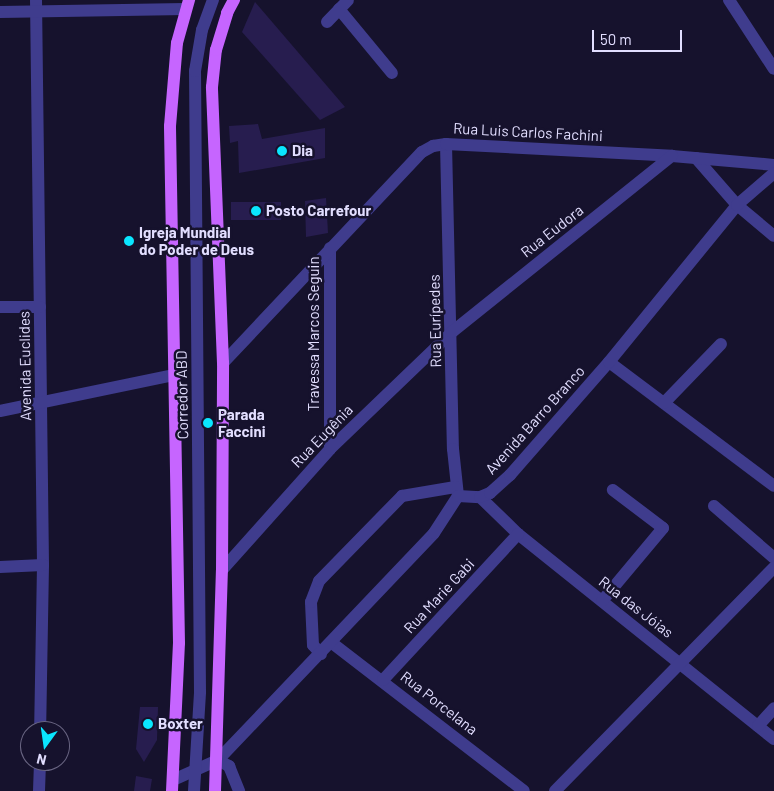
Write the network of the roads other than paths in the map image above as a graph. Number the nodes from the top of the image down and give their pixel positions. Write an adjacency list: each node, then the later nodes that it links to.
1 (213, 0): 51 (street, Corredor ABD)
2 (234, 0): 23 (main road)
3 (729, 0): 9 (street)
4 (187, 4): 6 (street); 25 (main road)
5 (343, 5): 8 (street); 10 (street)
6 (36, 6): 7 (street); 20 (street, Avenida Euclides)
7 (0, 12)
8 (327, 22)
9 (774, 69)
10 (392, 73)
11 (446, 144): 12 (street, Rua Luis Carlos Fachini); 18 (street, Rua Luis Carlos Fachini); 21 (street, Rua Eurípedes)
12 (672, 156): 13 (street, Rua Luis Carlos Fachini); 21 (street, Rua Eudora)
13 (696, 158): 14 (street, Rua Luis Carlos Fachini); 16 (street)
14 (774, 165)
15 (774, 173): 16 (street, Avenida Barro Branco)
16 (737, 205): 17 (street); 24 (street, Avenida Barro Branco)
17 (774, 236)
18 (330, 248): 23 (street, Rua Luis Carlos Fachini); 29 (street, Travessa Marcos Seguin)
19 (0, 307): 20 (street)
20 (40, 307): 26 (street, Avenida Euclides)
21 (452, 332): 29 (street, Rua Eugênia); 32 (street, Rua Eurípedes)
22 (721, 344): 27 (street)
23 (223, 362): 40 (main road)
24 (609, 362): 27 (street); 33 (street, Avenida Barro Branco)
25 (174, 375): 26 (street); 53 (main road)
26 (42, 403): 28 (street); 37 (street, Avenida Euclides)
27 (664, 403): 30 (street)
28 (0, 411)
29 (330, 449): 40 (street, Rua Eugênia)
30 (774, 486)
31 (613, 490): 41 (street)
32 (457, 492): 33 (street); 42 (street); 43 (street)
33 (480, 496): 35 (street, Rua das Jóias)
34 (714, 506): 36 (street)
35 (518, 534): 41 (street, Rua das Jóias); 45 (street, Rua Marie Gabi)
36 (774, 558)
37 (44, 565): 38 (street); 47 (street, Avenida Euclides)
38 (0, 567)
39 (774, 567): 44 (street)
40 (222, 570): 50 (main road)
41 (602, 601): 44 (street, Rua das Jóias)
42 (332, 643): 43 (street); 45 (street, Rua Porcelana)
43 (321, 654): 50 (street)
44 (681, 663): 48 (street, Rua das Jóias); 59 (street)
45 (383, 680): 58 (street, Rua Porcelana)
46 (774, 708): 48 (street)
47 (40, 721)
48 (758, 726): 49 (street, Rua das Jóias)
49 (774, 739)
50 (218, 760): 51 (street); 56 (main road); 57 (street)
51 (196, 768): 53 (street); 55 (street, Corredor ABD)
52 (40, 771): 54 (street)
53 (173, 785)
54 (39, 791)
55 (194, 791)
56 (215, 791)
57 (239, 791)
58 (524, 791)
59 (555, 791)

